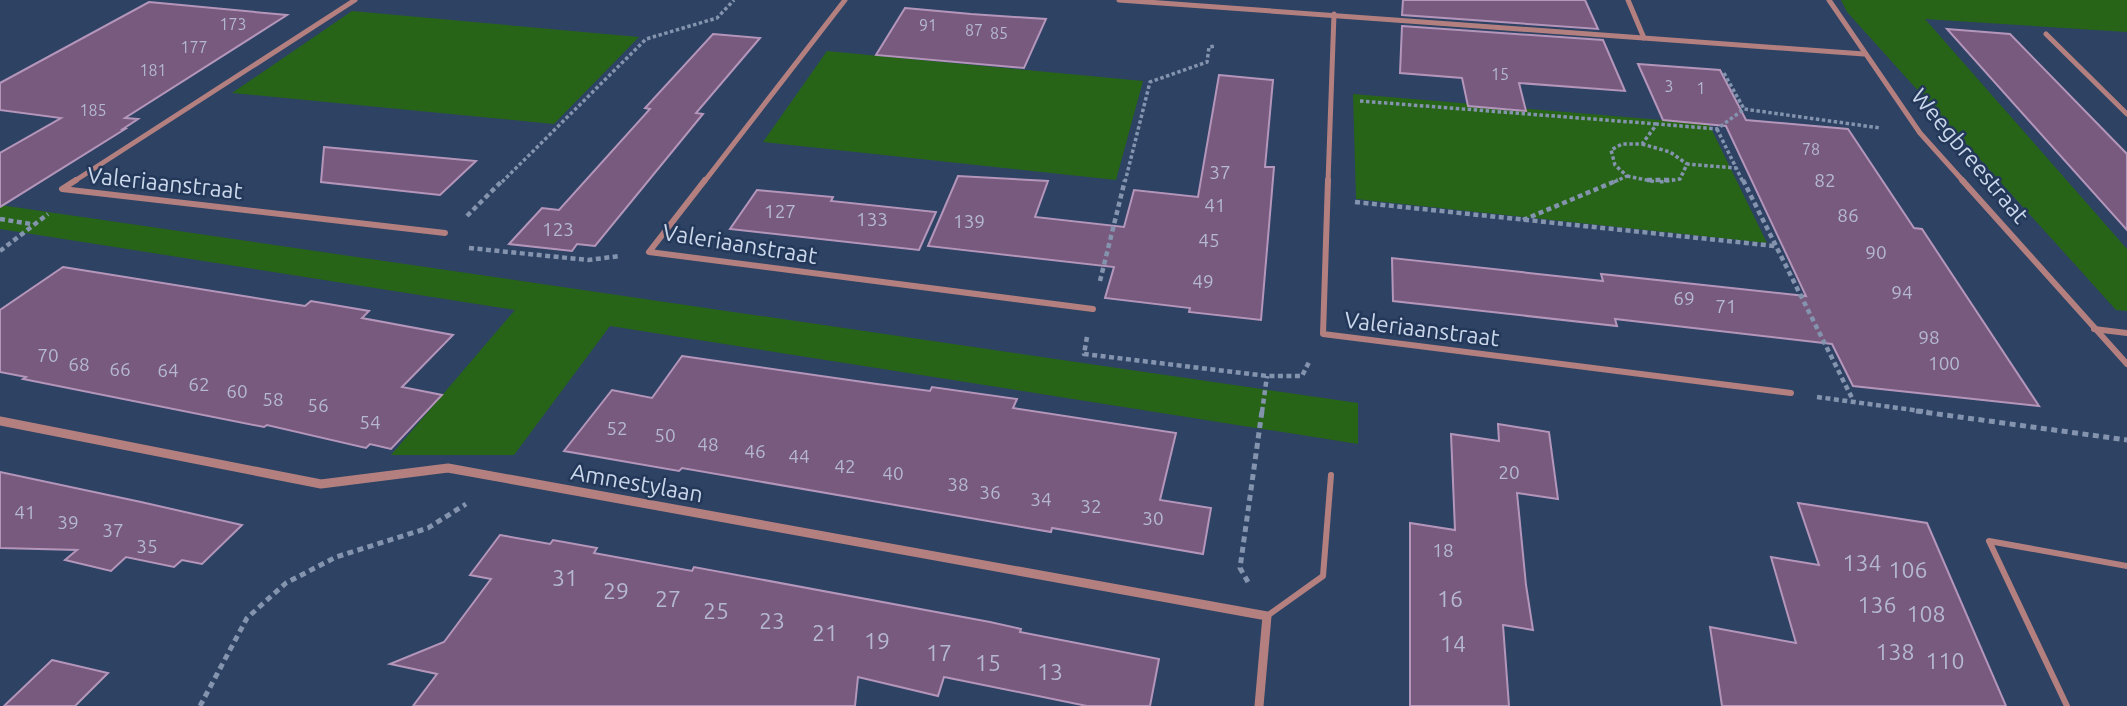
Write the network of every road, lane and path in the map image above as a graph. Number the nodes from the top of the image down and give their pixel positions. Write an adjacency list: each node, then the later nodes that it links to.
1 (355, 0): 22 (street, Valeriaanstraat)
2 (734, 0): 27 (path)
3 (845, 0): 30 (street, Valeriaanstraat)
4 (1119, 0): 7 (street)
5 (1628, 0): 10 (street)
6 (1829, 0): 12 (street, Weegbreestraat)
7 (1134, 1): 8 (street)
8 (1334, 15): 10 (street); 13 (street, Valeriaanstraat)
9 (2046, 34): 14 (street)
10 (1644, 38): 12 (street)
11 (1215, 46): 31 (path)
12 (1864, 54): 17 (street, Weegbreestraat)
13 (1332, 98): 15 (path); 23 (street, Valeriaanstraat)
14 (2127, 114)
15 (1657, 124): 16 (path); 18 (path)
16 (1717, 129): 17 (path); 20 (path)
17 (1920, 133): 32 (street, Weegbreestraat)
18 (1642, 144): 19 (path); 21 (path)
19 (1688, 164): 20 (path); 21 (path)
20 (1736, 168): 28 (path)
21 (1627, 176): 25 (path)
22 (80, 191): 26 (path); 27 (street, Valeriaanstraat)
23 (1326, 199): 25 (path); 34 (street, Valeriaanstraat)
24 (0, 219): 26 (path)
25 (1523, 220): 28 (path)
26 (32, 224): 29 (path)
27 (445, 233): 30 (path)
28 (1775, 246): 38 (path)
29 (0, 251)
30 (649, 252): 31 (street, Valeriaanstraat)
31 (1093, 309): 36 (path)
32 (2093, 329): 33 (street); 35 (street, Weegbreestraat)
33 (2127, 333)
34 (1323, 334): 36 (path); 37 (street, Valeriaanstraat)
35 (2127, 364)
36 (1267, 376): 44 (path)
37 (1791, 394): 38 (path)
38 (1854, 402): 40 (path)
39 (0, 421): 42 (street, Amnestylaan)
40 (2127, 440)
41 (1331, 475): 44 (lane)
42 (506, 479): 44 (street, Amnestylaan); 45 (path)
43 (2127, 566): 47 (lane)
44 (1267, 616): 46 (street)
45 (200, 706)
46 (1259, 706)
47 (2067, 706)

